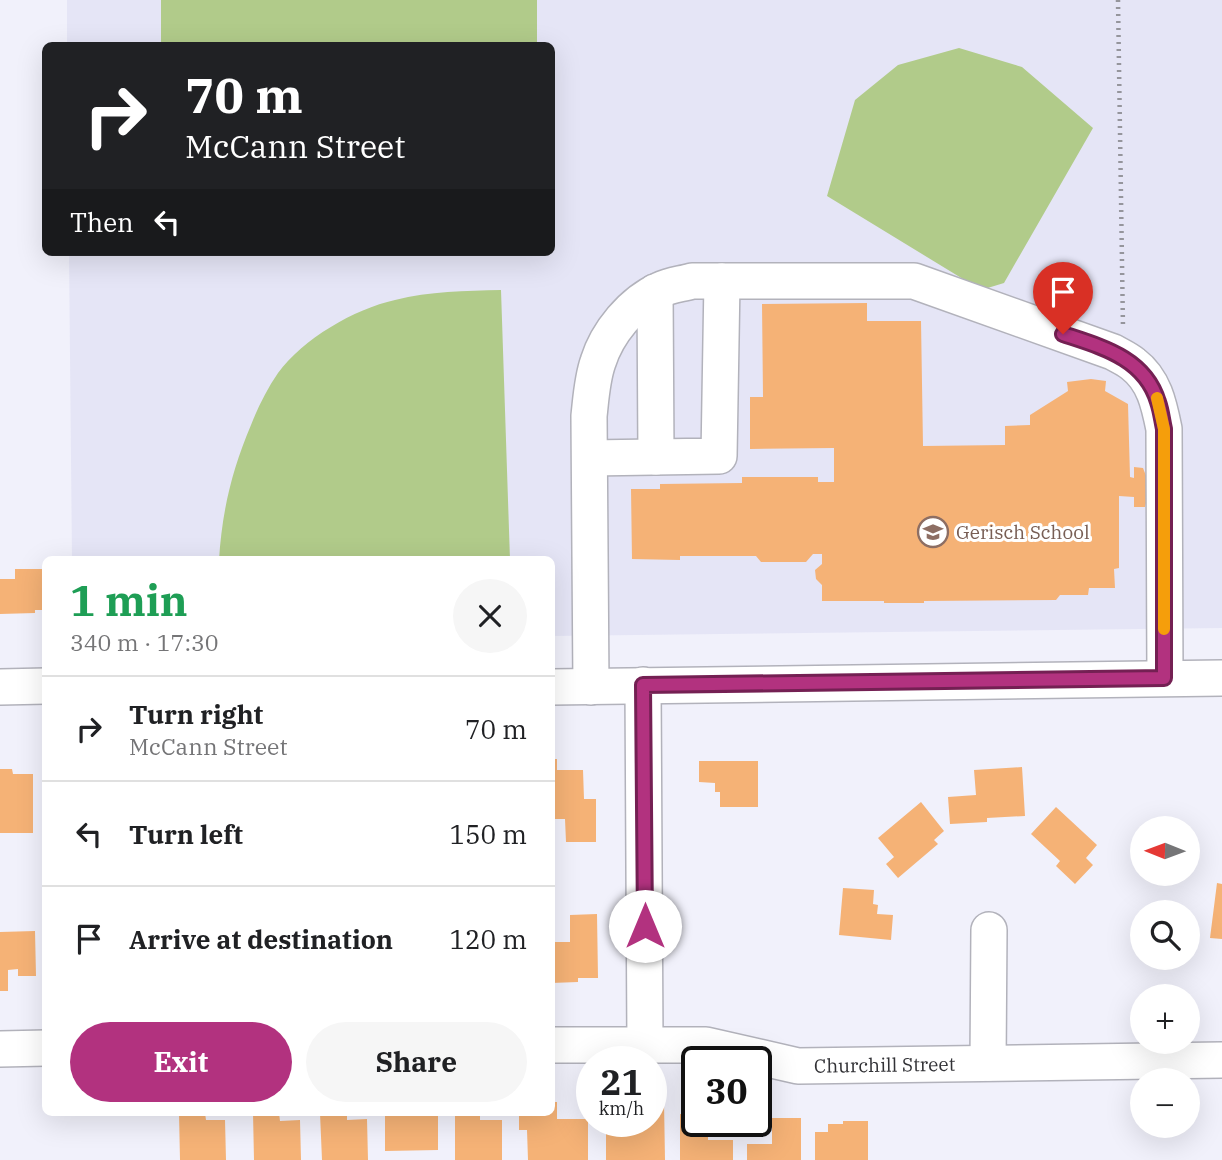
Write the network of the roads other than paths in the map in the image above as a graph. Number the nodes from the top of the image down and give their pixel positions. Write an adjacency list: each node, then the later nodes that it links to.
1 (722, 281): 2 (street); 3 (street); 5 (street)
2 (655, 292): 3 (street); 4 (street)
3 (656, 457): 4 (street)
4 (590, 458): 11 (street)
5 (1164, 678): 6 (street); 7 (street)
6 (1222, 678)
7 (643, 685): 11 (street); 14 (street)
8 (42, 686): 9 (street)
9 (0, 687)
10 (555, 687): 11 (street)
11 (591, 687)
12 (989, 930): 18 (street)
13 (555, 1045): 14 (street, Churchill Street)
14 (645, 1045): 18 (street, Churchill Street)
15 (42, 1048): 16 (street)
16 (0, 1049)
17 (1222, 1060): 18 (street, Churchill Street)
18 (988, 1063)

